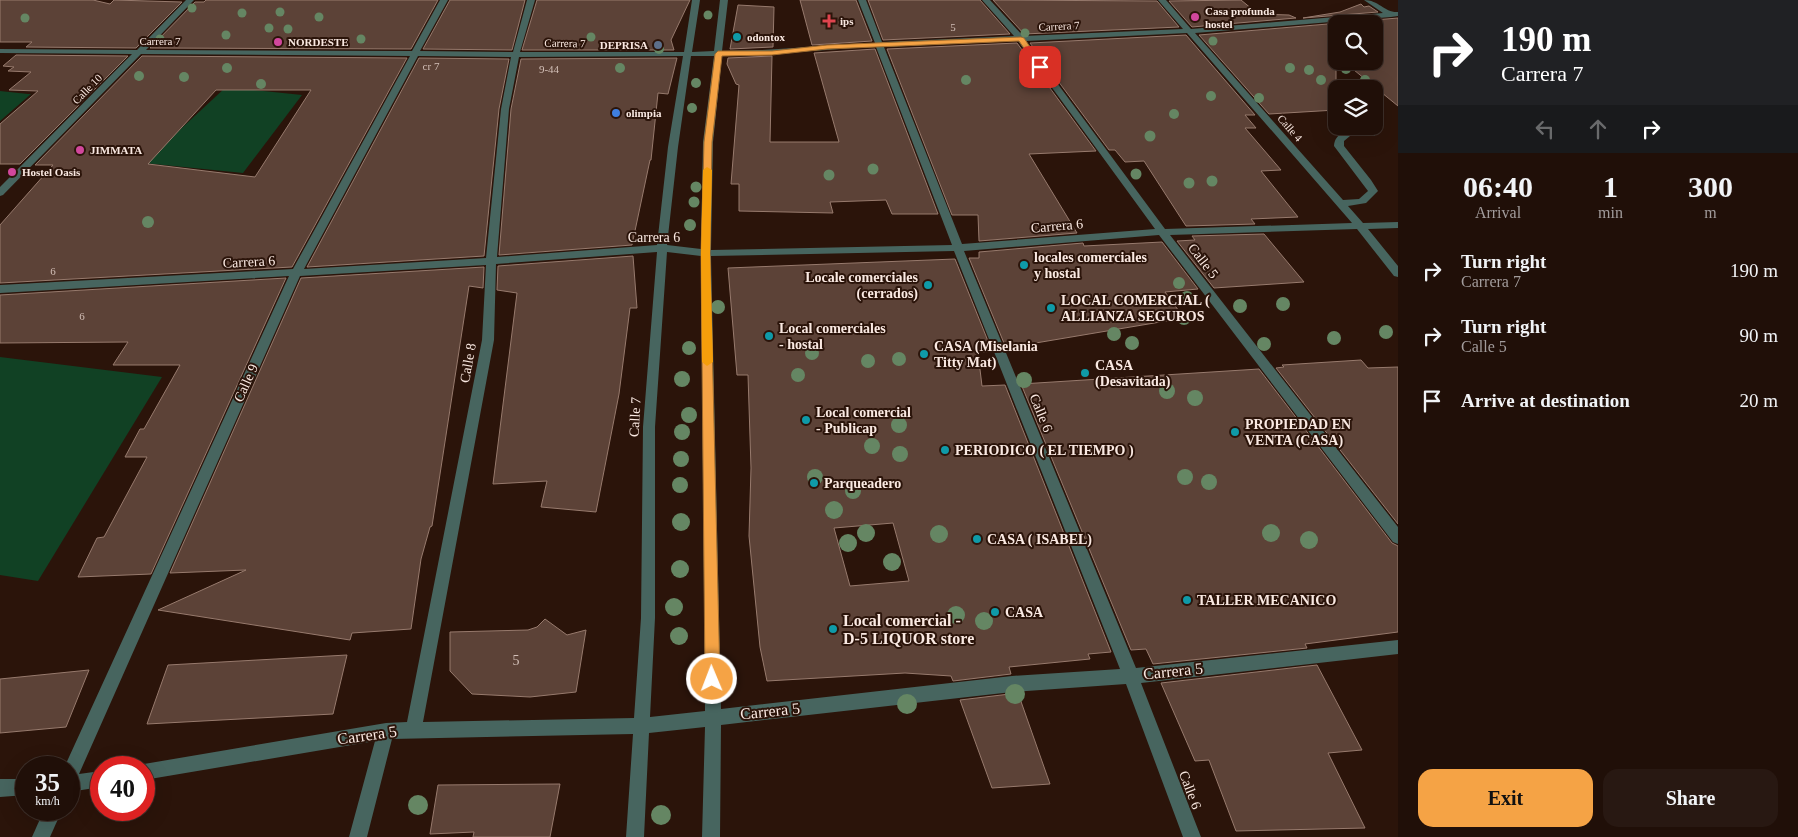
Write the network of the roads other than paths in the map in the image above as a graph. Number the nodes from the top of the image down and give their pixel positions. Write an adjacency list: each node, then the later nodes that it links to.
1 (190, 0): 16 (street, Calle 10)
2 (444, 0): 17 (street, Calle 9)
3 (531, 0): 18 (street, Calle 8)
4 (696, 0): 19 (street, Calle 7)
5 (724, 0): 20 (street)
6 (862, 0): 14 (street, Calle 6)
7 (986, 0): 13 (street, Calle 5)
8 (1162, 0): 12 (street, Calle 4)
9 (1368, 0): 10 (street)
10 (1394, 14): 11 (street); 12 (street, Carrera 7)
11 (1398, 20)
12 (1190, 30): 13 (street, Carrera 7); 23 (street, Calle 4)
13 (1021, 39): 14 (street, Carrera 7); 26 (street, Calle 5)
14 (880, 45): 20 (street, Carrera 7); 28 (street, Calle 6)
15 (0, 51): 16 (street, Carrera 7)
16 (138, 53): 17 (street, Carrera 7); 22 (street, Calle 10)
17 (414, 54): 18 (street, Carrera 7); 31 (street, Calle 9)
18 (516, 54): 19 (street, Carrera 7); 30 (street, Calle 8)
19 (686, 54): 20 (street, Carrera 7); 27 (street, Calle 7)
20 (718, 54): 29 (street)
21 (1343, 135): 23 (street)
22 (0, 194)
23 (1340, 203): 25 (street, Calle 4)
24 (1398, 225): 25 (street, Carrera 6)
25 (1360, 226): 26 (street, Carrera 6); 32 (street, Calle 4)
26 (1162, 232): 28 (street, Carrera 6); 34 (street, Calle 5)
27 (662, 248): 29 (street, Carrera 6); 30 (street, Carrera 6); 38 (street, Calle 7)
28 (958, 248): 29 (street, Carrera 6); 36 (street, Calle 6)
29 (706, 253): 37 (street)
30 (491, 261): 31 (street, Carrera 6); 39 (street, Calle 8)
31 (296, 273): 33 (street, Carrera 6); 41 (street, Calle 9)
32 (1398, 273)
33 (0, 289)
34 (1398, 538)
35 (1398, 647): 36 (street, Carrera 5)
36 (1131, 676): 37 (street, Carrera 5); 50 (street, Calle 6)
37 (713, 717): 38 (street, Carrera 5); 49 (street)
38 (642, 726): 39 (street, Carrera 5); 48 (street, Calle 7)
39 (414, 729): 40 (street, Carrera 5)
40 (386, 731): 42 (street, Carrera 5); 47 (street)
41 (78, 756)
42 (155, 770)
43 (15, 787): 44 (street)
44 (0, 788)
45 (49, 821): 46 (street)
46 (41, 837)
47 (358, 837)
48 (635, 837)
49 (711, 837)
50 (1192, 837)

